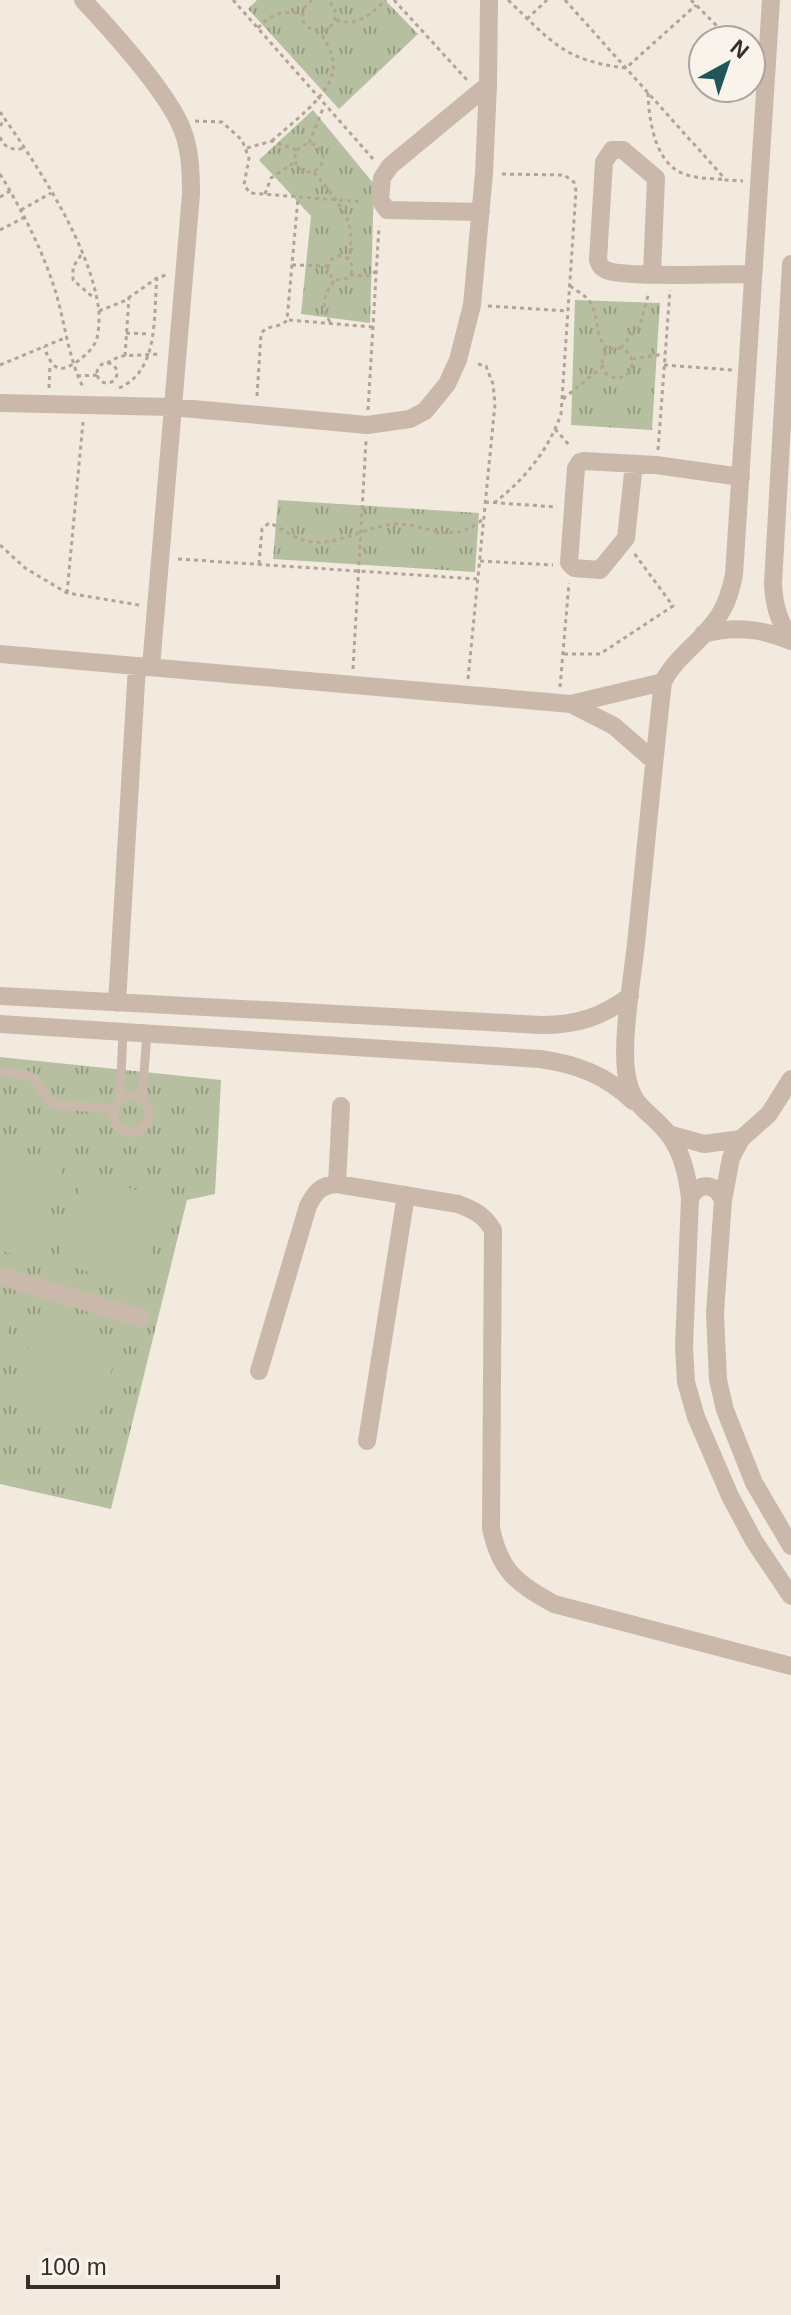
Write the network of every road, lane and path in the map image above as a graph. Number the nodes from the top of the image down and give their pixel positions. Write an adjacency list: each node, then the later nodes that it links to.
1 (233, 0): 14 (path)
2 (242, 0): 14 (path)
3 (312, 0): 16 (path)
4 (326, 0): 18 (path)
5 (386, 0): 18 (path)
6 (394, 0): 23 (path)
7 (489, 0): 23 (street)
8 (508, 0): 17 (path)
9 (547, 0): 17 (path)
10 (565, 0): 22 (path)
11 (691, 0): 15 (path)
12 (771, 0): 43 (street)
13 (91, 3): 29 (street)
14 (237, 5): 20 (path)
15 (696, 5): 19 (path); 22 (path)
16 (302, 14): 20 (path); 21 (path)
17 (527, 19): 22 (path)
18 (336, 20): 21 (path)
19 (715, 24)
20 (258, 28): 25 (path)
21 (320, 32): 25 (path)
22 (626, 68): 24 (path)
23 (483, 89): 39 (street); 41 (street)
24 (648, 93): 42 (path); 42 (path)
25 (318, 97): 26 (path); 32 (path)
26 (325, 104): 33 (path); 41 (path)
27 (0, 112): 28 (path)
28 (5, 119): 30 (path); 34 (path)
29 (179, 122): 35 (path); 63 (street)
30 (0, 126)
31 (0, 137): 34 (path)
32 (272, 141): 35 (path); 36 (path)
33 (309, 143): 36 (path); 38 (path)
34 (25, 148): 45 (path)
35 (247, 148): 46 (path)
36 (297, 150): 37 (path)
37 (295, 162): 38 (path); 46 (path)
38 (314, 172): 49 (path)
39 (484, 173): 52 (street); 67 (path)
40 (0, 174): 44 (path)
41 (382, 178): 50 (street)
42 (726, 180): 43 (path)
43 (759, 182): 62 (street)
44 (10, 191): 47 (path); 51 (path)
45 (51, 193): 51 (path); 55 (path)
46 (265, 194): 48 (path)
47 (0, 197)
48 (298, 197): 49 (path); 58 (path)
49 (336, 200): 50 (path); 56 (path)
50 (380, 204): 52 (street); 60 (path)
51 (21, 210): 53 (path)
52 (481, 212): 70 (street)
53 (25, 217): 54 (path); 78 (path)
54 (0, 230)
55 (81, 255): 69 (path); 69 (path)
56 (348, 259): 59 (path); 64 (path)
57 (791, 264): 127 (street)
58 (292, 265): 59 (path); 73 (path)
59 (329, 266): 66 (path)
60 (377, 270): 64 (path); 75 (path)
61 (662, 274): 61 (street); 62 (street); 80 (path); 83 (path)
62 (753, 274): 94 (street)
63 (183, 275): 65 (path); 82 (street)
64 (350, 275): 66 (path)
65 (157, 278): 68 (path); 77 (path)
66 (336, 279): 74 (path)
67 (570, 286): 72 (path); 81 (path)
68 (129, 297): 71 (path); 76 (path)
69 (96, 299): 71 (path)
70 (472, 305): 72 (path); 87 (street)
71 (99, 311): 89 (path)
72 (568, 311): 99 (path)
73 (287, 320): 74 (path); 104 (path)
74 (331, 324): 75 (path)
75 (373, 327): 105 (path)
76 (126, 333): 77 (path); 85 (path)
77 (152, 334): 84 (path)
78 (68, 337): 79 (path); 89 (path)
79 (44, 347): 88 (path); 91 (path)
80 (621, 348): 81 (path); 86 (path)
81 (609, 350): 93 (path)
82 (176, 353): 84 (path); 103 (street)
83 (665, 354): 86 (path); 92 (path)
84 (150, 355): 85 (path); 98 (path)
85 (125, 356): 90 (path)
86 (632, 359): 93 (path)
87 (458, 360): 105 (street); 111 (path)
88 (50, 361): 89 (path); 102 (path)
89 (75, 363): 96 (path)
90 (107, 363): 95 (path); 95 (path)
91 (0, 365)
92 (664, 365): 94 (path); 109 (path)
93 (602, 367): 99 (path)
94 (747, 371): 110 (street)
95 (97, 375): 96 (path)
96 (77, 376): 97 (path)
97 (82, 386): 100 (path); 100 (path)
98 (110, 391)
99 (563, 399): 106 (path)
100 (91, 400): 102 (street); 103 (street); 124 (path)
101 (0, 403): 102 (street)
102 (46, 404)
103 (171, 407): 104 (street); 118 (street)
104 (255, 416): 105 (street)
105 (367, 425): 115 (path)
106 (555, 429): 107 (path); 112 (path)
107 (584, 461): 108 (street); 113 (street)
108 (634, 464): 109 (street); 116 (street)
109 (656, 465): 110 (street)
110 (741, 477): 126 (street)
111 (485, 502): 112 (path); 114 (path)
112 (494, 503): 113 (path)
113 (573, 508): 121 (street)
114 (483, 519): 115 (path); 119 (path)
115 (361, 532): 120 (path); 122 (path)
116 (625, 540): 121 (street); 129 (path)
117 (0, 545): 124 (path)
118 (159, 558): 120 (path); 125 (street)
119 (480, 561): 121 (path); 123 (path)
120 (259, 564): 122 (path)
121 (571, 566): 129 (path)
122 (359, 571): 123 (path); 132 (path)
123 (477, 579): 133 (path)
124 (67, 593): 125 (path)
125 (155, 608): 130 (street)
126 (703, 634): 127 (street); 131 (street)
127 (791, 640)
128 (0, 654): 130 (street)
129 (563, 654): 134 (path)
130 (144, 667): 132 (street); 138 (street)
131 (663, 682): 134 (street); 135 (street)
132 (352, 685): 133 (street)
133 (466, 695): 134 (street)
134 (565, 704): 135 (street)
135 (654, 761): 137 (street)
136 (0, 996): 138 (street)
137 (630, 996): 140 (street); 149 (street)
138 (117, 1003): 140 (street)
139 (0, 1024): 141 (street)
140 (525, 1024): 143 (street)
141 (123, 1032): 142 (street); 146 (lane)
142 (147, 1033): 143 (street); 147 (lane)
143 (524, 1058): 149 (street)
144 (0, 1072): 150 (lane)
145 (791, 1080): 152 (street)
146 (120, 1099): 147 (lane); 150 (lane)
147 (142, 1100): 150 (lane)
148 (341, 1106): 153 (street)
149 (638, 1106): 151 (street)
150 (113, 1109)
151 (668, 1134): 152 (street); 155 (street)
152 (741, 1139): 156 (street)
153 (337, 1184): 154 (street); 159 (street)
154 (406, 1195): 160 (street); 163 (street)
155 (690, 1198): 156 (street); 162 (street)
156 (723, 1200): 161 (street)
157 (0, 1276): 158 (street)
158 (141, 1318)
159 (259, 1371)
160 (367, 1441)
161 (791, 1546)
162 (791, 1596)
163 (791, 1666)

